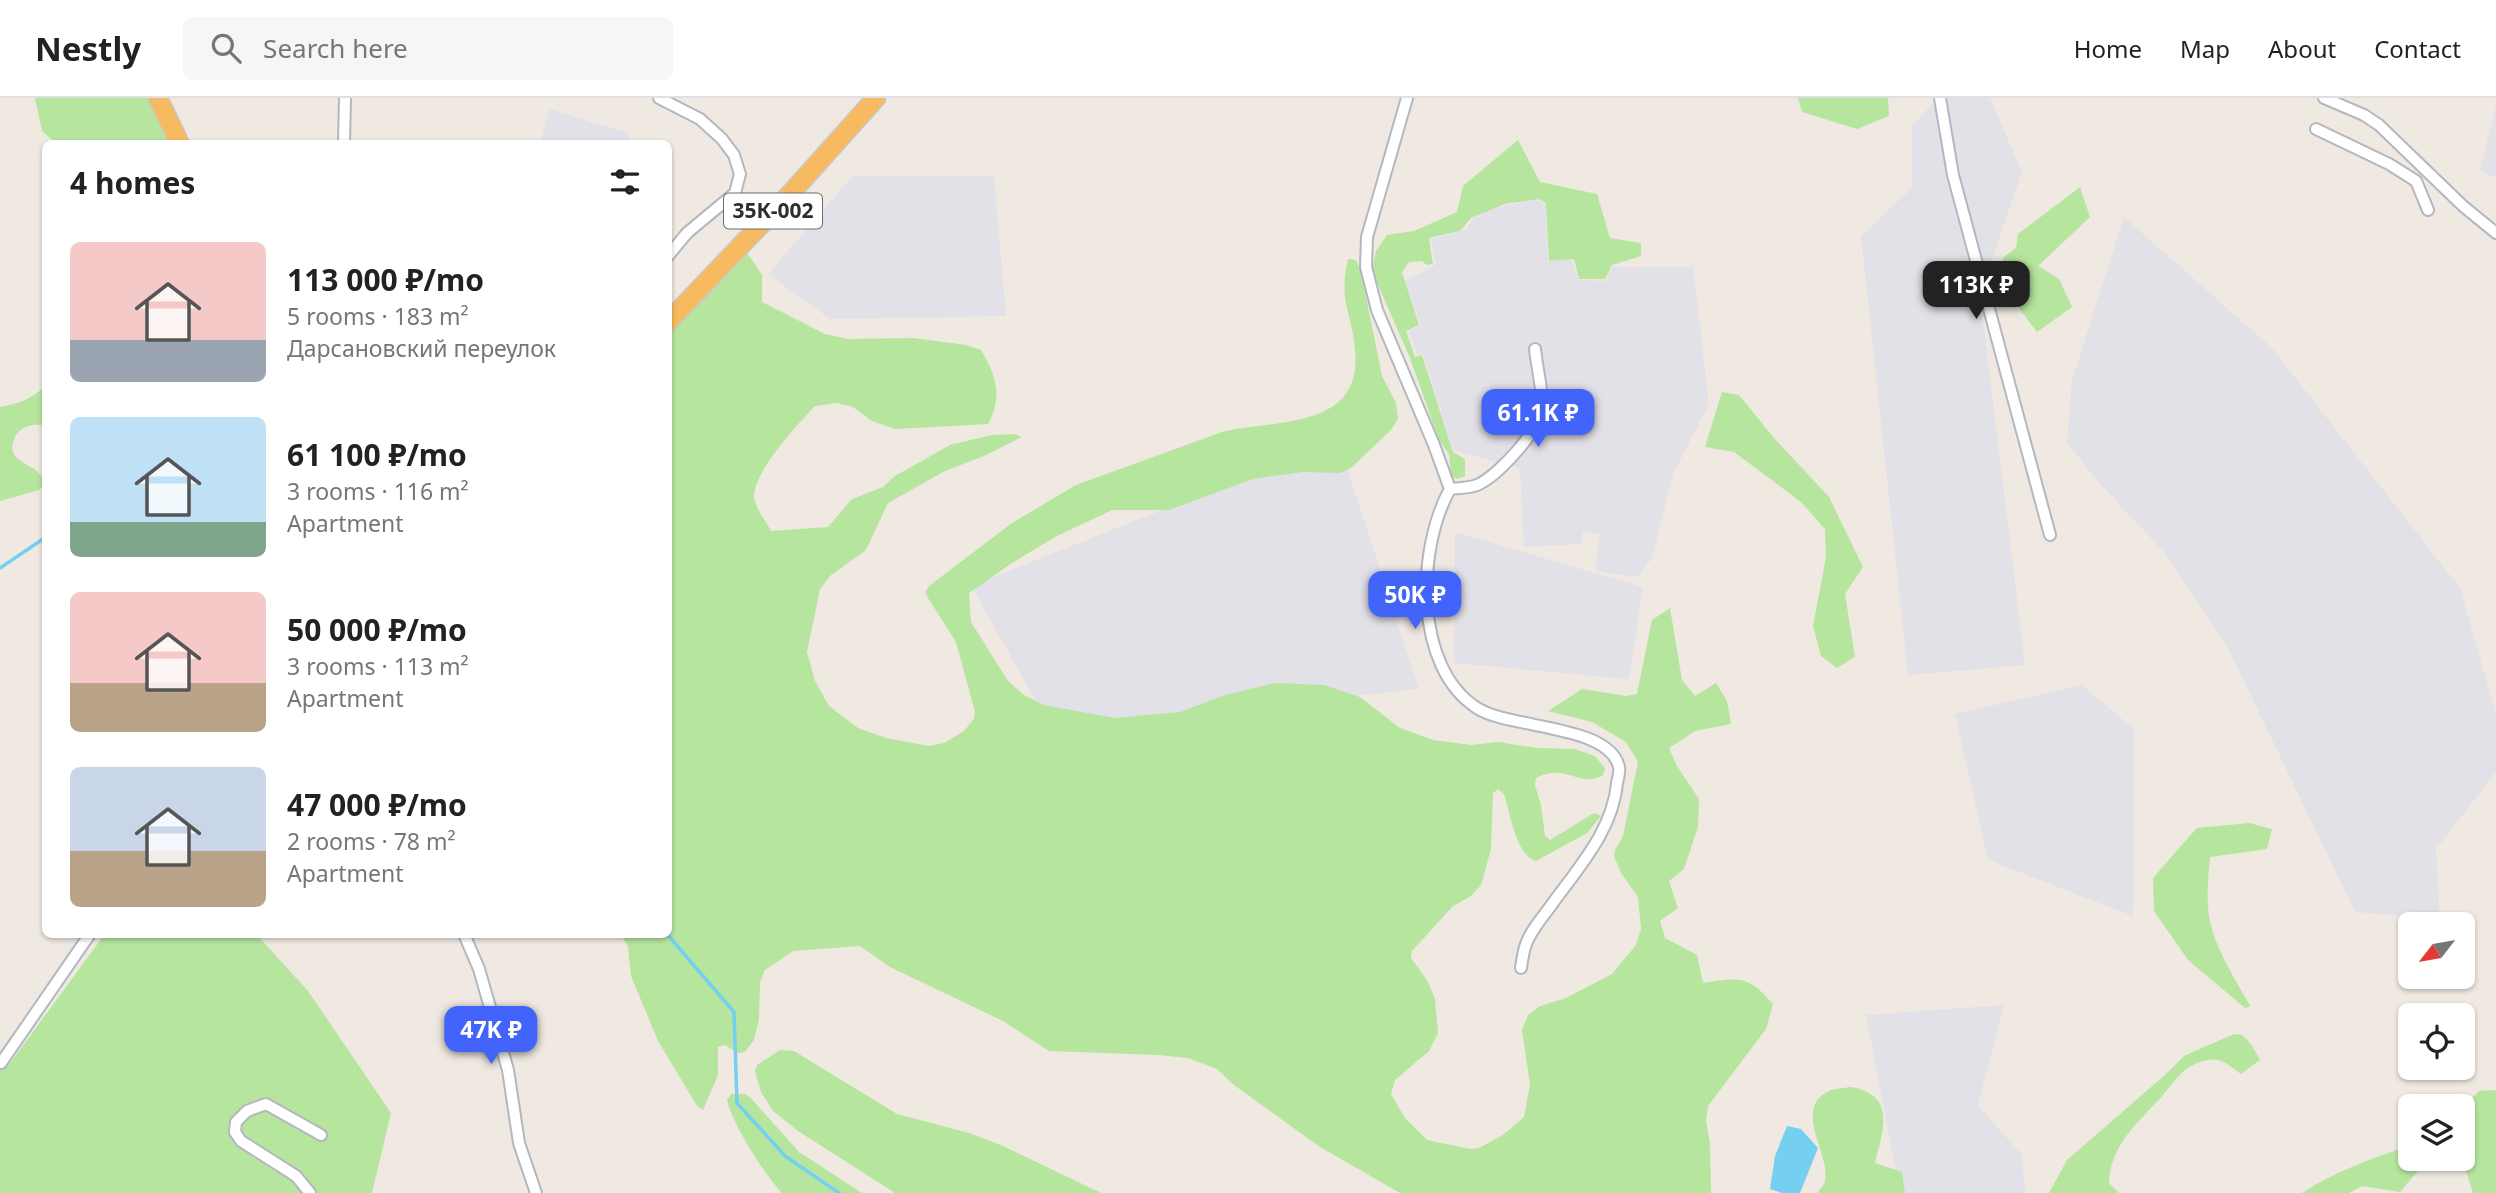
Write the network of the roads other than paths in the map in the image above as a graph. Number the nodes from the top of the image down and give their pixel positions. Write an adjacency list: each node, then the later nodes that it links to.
1 (160, 98): 10 (highway)
2 (345, 98): 11 (street)
3 (659, 98): 14 (street)
4 (866, 98): 15 (highway, 35К-002)
5 (876, 98): 16 (highway, 35К-002)
6 (1407, 98): 18 (street)
7 (1940, 98): 19 (street)
8 (2324, 98): 13 (street)
9 (2316, 129): 12 (street)
10 (179, 140)
11 (344, 140)
12 (2428, 210)
13 (2496, 233)
14 (672, 251)
15 (672, 307)
16 (672, 318)
17 (1535, 349): 18 (street)
18 (1450, 489): 22 (street)
19 (2050, 535)
20 (87, 938): 23 (street)
21 (466, 938): 26 (street)
22 (1521, 968)
23 (1, 1063)
24 (321, 1135): 25 (street)
25 (310, 1193)
26 (536, 1193)

